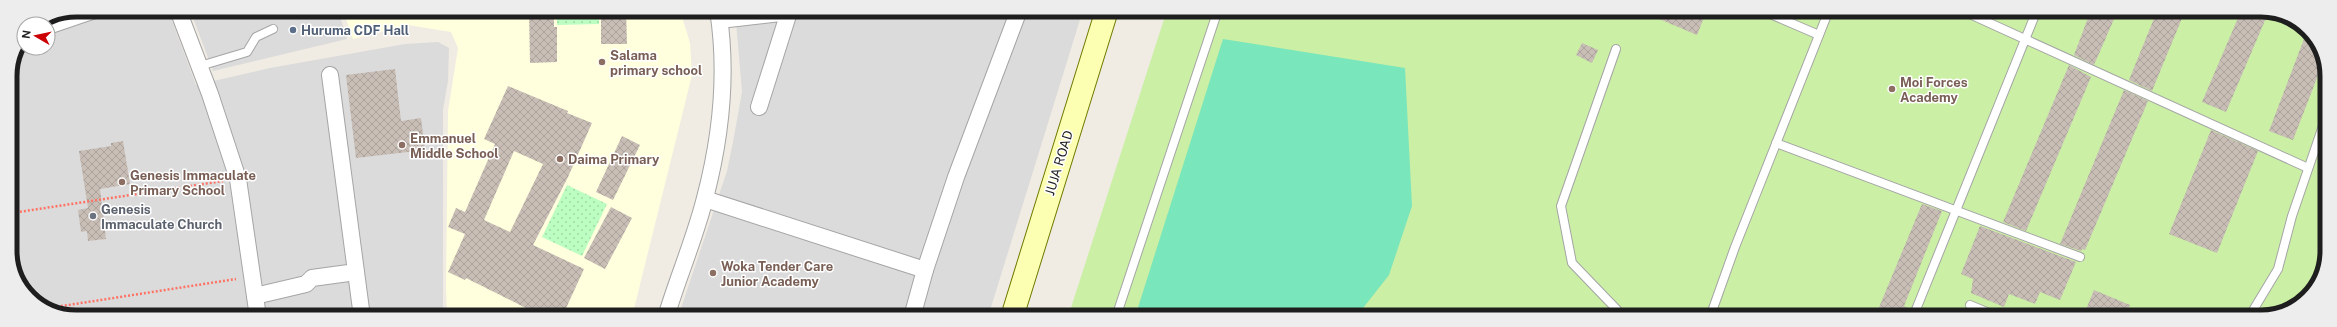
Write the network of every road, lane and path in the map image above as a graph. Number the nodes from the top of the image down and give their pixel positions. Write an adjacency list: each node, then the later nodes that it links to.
1 (74, 17): 12 (street)
2 (181, 17): 17 (street)
3 (719, 17): 24 (street)
4 (788, 17): 19 (street)
5 (1016, 17): 28 (street)
6 (1105, 17): 38 (main road, JUJA ROAD)
7 (1216, 17): 39 (lane)
8 (1777, 17): 14 (lane)
9 (1826, 17): 14 (lane)
10 (1976, 17): 15 (lane)
11 (2034, 17): 15 (lane)
12 (56, 23)
13 (274, 29): 17 (lane)
14 (1819, 35): 21 (lane)
15 (2025, 40): 22 (lane); 25 (lane)
16 (1616, 49): 40 (lane)
17 (200, 66): 23 (street)
18 (330, 75): 29 (street)
19 (759, 107)
20 (2320, 134): 22 (lane)
21 (1776, 143): 25 (lane); 41 (lane)
22 (2308, 168): 44 (lane)
23 (238, 179): 26 (path); 30 (street)
24 (705, 199): 28 (street); 36 (street)
25 (1957, 211): 27 (lane); 42 (lane)
26 (17, 212)
27 (2080, 258)
28 (925, 270): 37 (street)
29 (356, 272): 31 (street); 35 (street)
30 (252, 276): 31 (street); 33 (path)
31 (255, 296): 34 (street)
32 (1970, 305): 43 (lane)
33 (57, 307)
34 (257, 310)
35 (361, 310)
36 (668, 310)
37 (914, 310)
38 (1014, 310)
39 (1118, 310)
40 (1617, 310)
41 (1713, 310)
42 (1915, 310)
43 (1982, 310)
44 (2253, 310)

